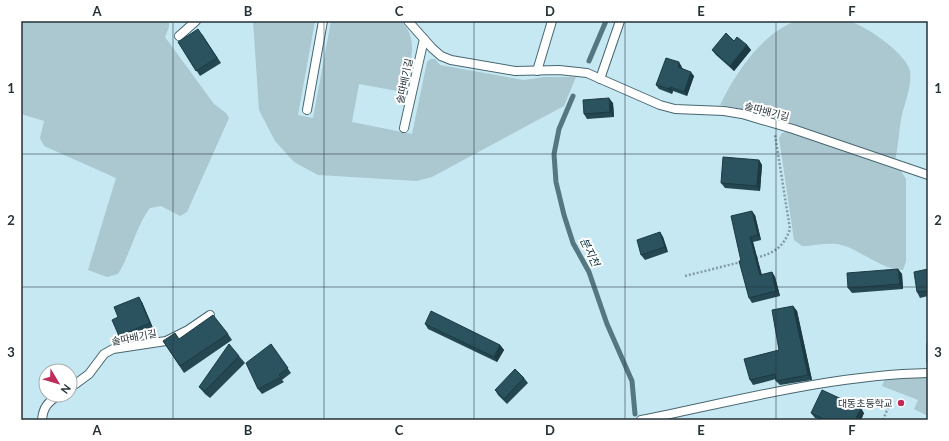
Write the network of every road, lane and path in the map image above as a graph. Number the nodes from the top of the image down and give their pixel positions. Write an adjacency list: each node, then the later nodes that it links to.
1 (196, 21): 6 (lane)
2 (323, 21): 10 (lane)
3 (408, 21): 7 (lane, 솔따배기길)
4 (552, 21): 8 (lane)
5 (620, 21): 9 (lane)
6 (179, 36)
7 (424, 39): 8 (lane, 솔따배기길); 12 (lane, 솔따배기길)
8 (537, 71): 9 (lane, 솔따배기길)
9 (600, 79): 11 (lane, 솔따배기길)
10 (308, 110)
11 (773, 123): 13 (lane, 솔따배기길); 14 (path)
12 (404, 128)
13 (928, 175)
14 (751, 259)
15 (743, 261): 16 (path)
16 (685, 276)
17 (210, 315): 19 (lane, 솔따배기길)
18 (928, 373): 23 (lane)
19 (78, 382)
20 (47, 403): 22 (lane)
21 (890, 403): 24 (path)
22 (42, 420)
23 (641, 420)
24 (883, 420)

